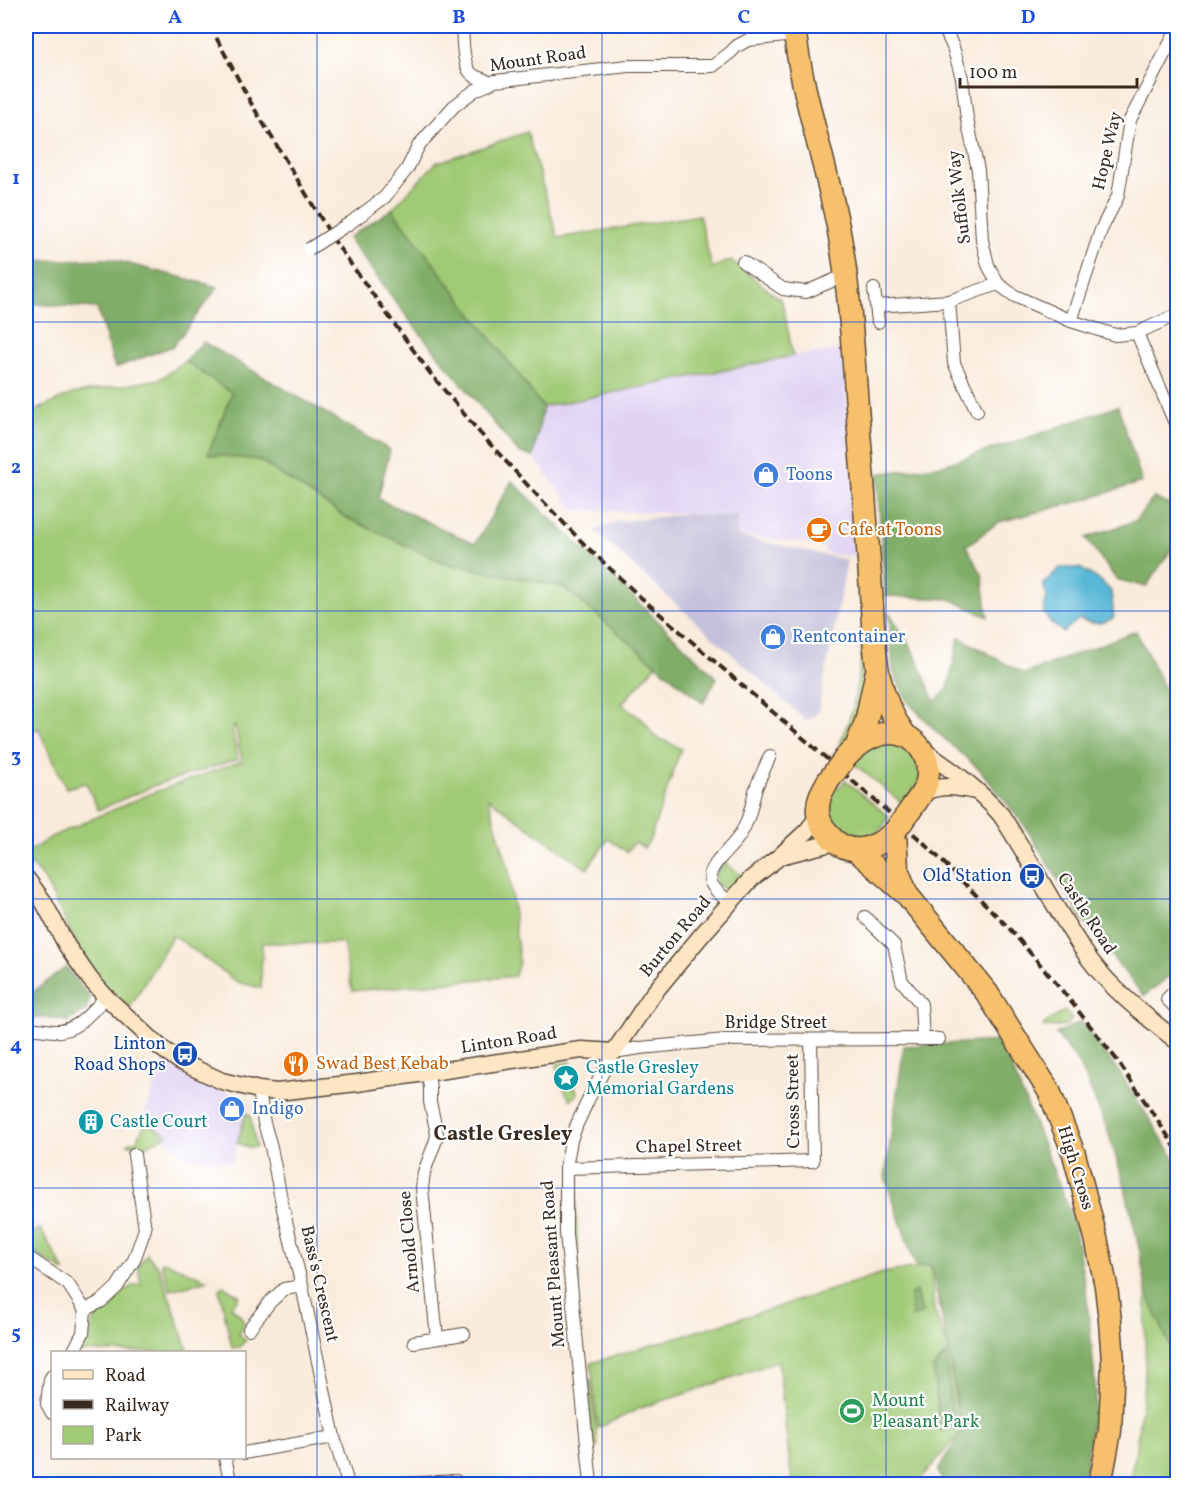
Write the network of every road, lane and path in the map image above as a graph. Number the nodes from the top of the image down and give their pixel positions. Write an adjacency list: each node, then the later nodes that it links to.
1 (462, 26): 5 (street)
2 (943, 26): 9 (street, Suffolk Way)
3 (1178, 28): 14 (street, Hope Way)
4 (795, 30): 5 (street, Mount Road); 8 (highway)
5 (489, 83): 6 (street, Mount Road, bridge)
6 (309, 249)
7 (743, 262): 8 (street)
8 (846, 275): 19 (highway)
9 (998, 284): 11 (street); 14 (street)
10 (874, 288): 12 (street)
11 (949, 301): 12 (street); 17 (street)
12 (877, 306): 15 (street)
13 (1178, 314): 16 (street)
14 (1071, 321): 16 (street)
15 (878, 322)
16 (1137, 333): 18 (street)
17 (977, 411)
18 (1174, 421)
19 (877, 670): 20 (highway); 21 (highway)
20 (905, 735): 21 (highway); 22 (highway)
21 (852, 751): 26 (highway, bridge)
22 (924, 751): 24 (street, Castle Road); 25 (highway)
23 (770, 756): 32 (street)
24 (978, 792): 25 (street); 41 (street, Castle Road)
25 (917, 800): 27 (highway, bridge)
26 (819, 816): 28 (highway); 29 (street, Burton Road)
27 (894, 831): 28 (highway); 31 (highway, High Cross)
28 (846, 846): 29 (street, Burton Road); 31 (highway, High Cross)
29 (779, 857): 32 (street, Burton Road)
30 (26, 878): 35 (street, Linton Road)
31 (908, 896): 66 (highway, High Cross)
32 (730, 903): 42 (street, Burton Road)
33 (866, 917): 38 (street)
34 (1178, 988): 36 (street)
35 (106, 997): 37 (street); 44 (street, Linton Road)
36 (1178, 1010)
37 (26, 1029)
38 (923, 1039): 39 (street, Bridge Street); 40 (street, Bridge Street)
39 (939, 1039)
40 (811, 1040): 42 (street, Bridge Street); 46 (street, Cross Street)
41 (1178, 1042)
42 (614, 1052): 43 (street, Linton Road); 47 (street, Mount Pleasant Road)
43 (428, 1074): 44 (street, Linton Road); 53 (street, Arnold Close)
44 (259, 1090): 49 (street, Bass's Crescent)
45 (134, 1155): 50 (street)
46 (813, 1161): 47 (street, Chapel Street)
47 (566, 1168): 65 (street, Mount Pleasant Road)
48 (26, 1256): 50 (street)
49 (302, 1286): 51 (street); 58 (street, Bass's Crescent)
50 (85, 1310): 55 (street)
51 (249, 1329)
52 (464, 1334): 53 (street)
53 (437, 1338): 54 (street)
54 (414, 1342)
55 (74, 1351)
56 (51, 1377): 57 (street)
57 (51, 1411)
58 (334, 1437): 59 (street); 63 (street, Bass's Crescent)
59 (246, 1453)
60 (225, 1459): 62 (street)
61 (456, 1481): 64 (street)
62 (231, 1485)
63 (348, 1485)
64 (402, 1485)
65 (591, 1485)
66 (1099, 1485)

